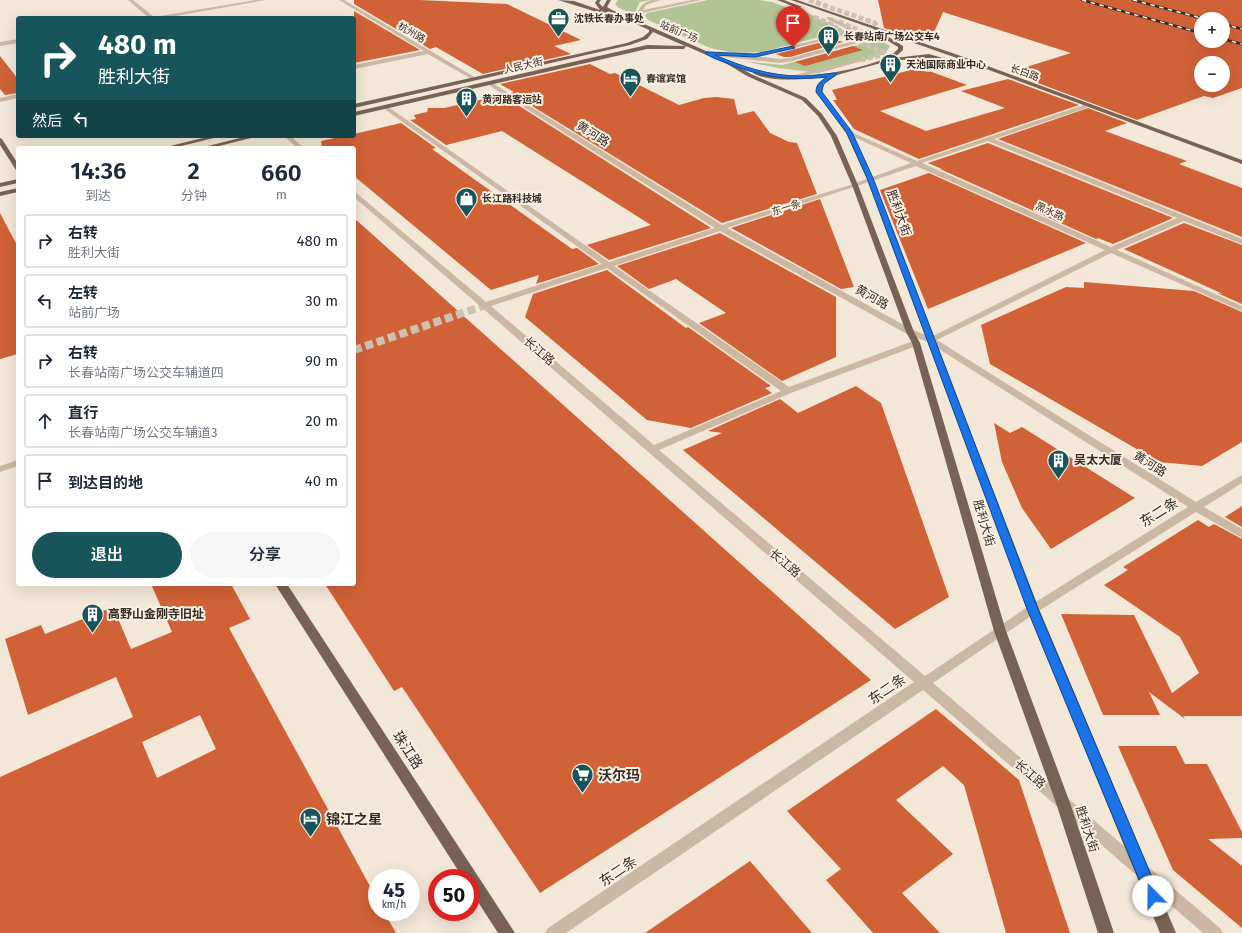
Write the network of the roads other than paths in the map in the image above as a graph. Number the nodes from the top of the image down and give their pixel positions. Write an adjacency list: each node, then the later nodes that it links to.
1 (130, 0): 14 (street)
2 (264, 0): 15 (street)
3 (340, 0): 25 (street, 杭州路)
4 (560, 0): 13 (main road)
5 (599, 0): 13 (main road)
6 (609, 0): 18 (main road, 站前广场)
7 (659, 0): 12 (street)
8 (700, 0): 12 (street)
9 (779, 0): 11 (main road, 站前广场)
10 (793, 0): 19 (main road, 长白路)
11 (796, 6): 16 (street); 17 (main road, 站前广场)
12 (640, 12): 18 (street)
13 (612, 15): 18 (main road)
14 (151, 16)
15 (166, 16)
16 (814, 17)
17 (829, 18): 19 (main road, 站前广场); 21 (street)
18 (638, 24): 20 (main road, 站前广场)
19 (870, 27): 29 (main road, 站前广场); 51 (main road, 长白路)
20 (651, 29): 24 (main road, 站前广场); 32 (main road, 人民大街)
21 (850, 29): 27 (street); 27 (street)
22 (16, 41): 23 (street)
23 (0, 44)
24 (697, 49): 26 (main road, 站前广场); 34 (main road, 人民大街)
25 (429, 52): 30 (street); 32 (street, 杭州路)
26 (707, 53): 27 (main road, 站前广场); 27 (street)
27 (730, 58): 33 (main road, 站前广场); 56 (main road, 胜利大街)
28 (861, 60): 33 (street)
29 (879, 62): 31 (main road, 站前广场); 39 (main road, 长白路)
30 (356, 67)
31 (835, 74): 33 (main road, 站前广场); 41 (main road, 胜利大街)
32 (475, 78): 37 (main road, 人民大街)
33 (787, 78)
34 (489, 83): 38 (main road, 人民大街); 61 (street, 黄河路)
35 (16, 96): 36 (street)
36 (0, 100)
37 (356, 106)
38 (385, 107): 40 (main road, 人民大街); 64 (street)
39 (1084, 107): 45 (street, 东一条); 51 (main road, 长白路)
40 (356, 114)
41 (849, 132): 50 (street, 黑水路); 53 (main road, 胜利大街)
42 (210, 138): 47 (main road)
43 (247, 138): 48 (main road)
44 (289, 138): 49 (street)
45 (988, 139): 50 (street, 东一条); 60 (street)
46 (0, 140): 52 (main road)
47 (174, 146)
48 (212, 146)
49 (299, 146)
50 (919, 163): 53 (street, 东一条); 63 (street, 黑水路)
51 (1242, 163)
52 (16, 166)
53 (870, 178): 56 (street, 东一条); 68 (main road, 胜利大街)
54 (16, 181): 55 (main road)
55 (0, 185)
56 (855, 185): 61 (street, 东一条); 67 (main road, 胜利大街)
57 (16, 190): 58 (main road)
58 (0, 194)
59 (356, 195): 65 (street, 长江路)
60 (1184, 218): 62 (street); 63 (street)
61 (721, 228): 64 (street, 东一条); 67 (street, 黄河路)
62 (1242, 242)
63 (1111, 250): 66 (street, 黑水路); 68 (street)
64 (608, 266): 65 (street, 东一条); 70 (street)
65 (486, 305): 71 (street, 长江路)
66 (1242, 309)
67 (910, 332): 68 (street, 黄河路); 69 (main road, 胜利大街)
68 (931, 340): 75 (street, 黄河路); 78 (main road, 胜利大街)
69 (916, 343): 70 (street); 79 (main road, 胜利大街)
70 (788, 391): 71 (street)
71 (652, 449): 80 (street, 长江路)
72 (16, 464): 73 (street)
73 (0, 469)
74 (1242, 478): 75 (street, 东二条)
75 (1196, 507): 76 (street, 黄河路); 78 (street, 东二条)
76 (1242, 534)
77 (282, 586): 83 (main road, 珠江路)
78 (1033, 609): 79 (street, 东二条); 82 (main road, 胜利大街)
79 (1000, 631): 80 (street, 东二条); 81 (main road, 胜利大街)
80 (924, 682): 81 (street, 长江路); 84 (street, 东二条)
81 (1063, 803): 82 (street, 长江路); 85 (main road, 胜利大街)
82 (1143, 872): 86 (main road, 胜利大街); 87 (street, 长江路)
83 (508, 933)
84 (553, 933)
85 (1106, 933)
86 (1168, 933)
87 (1215, 933)

